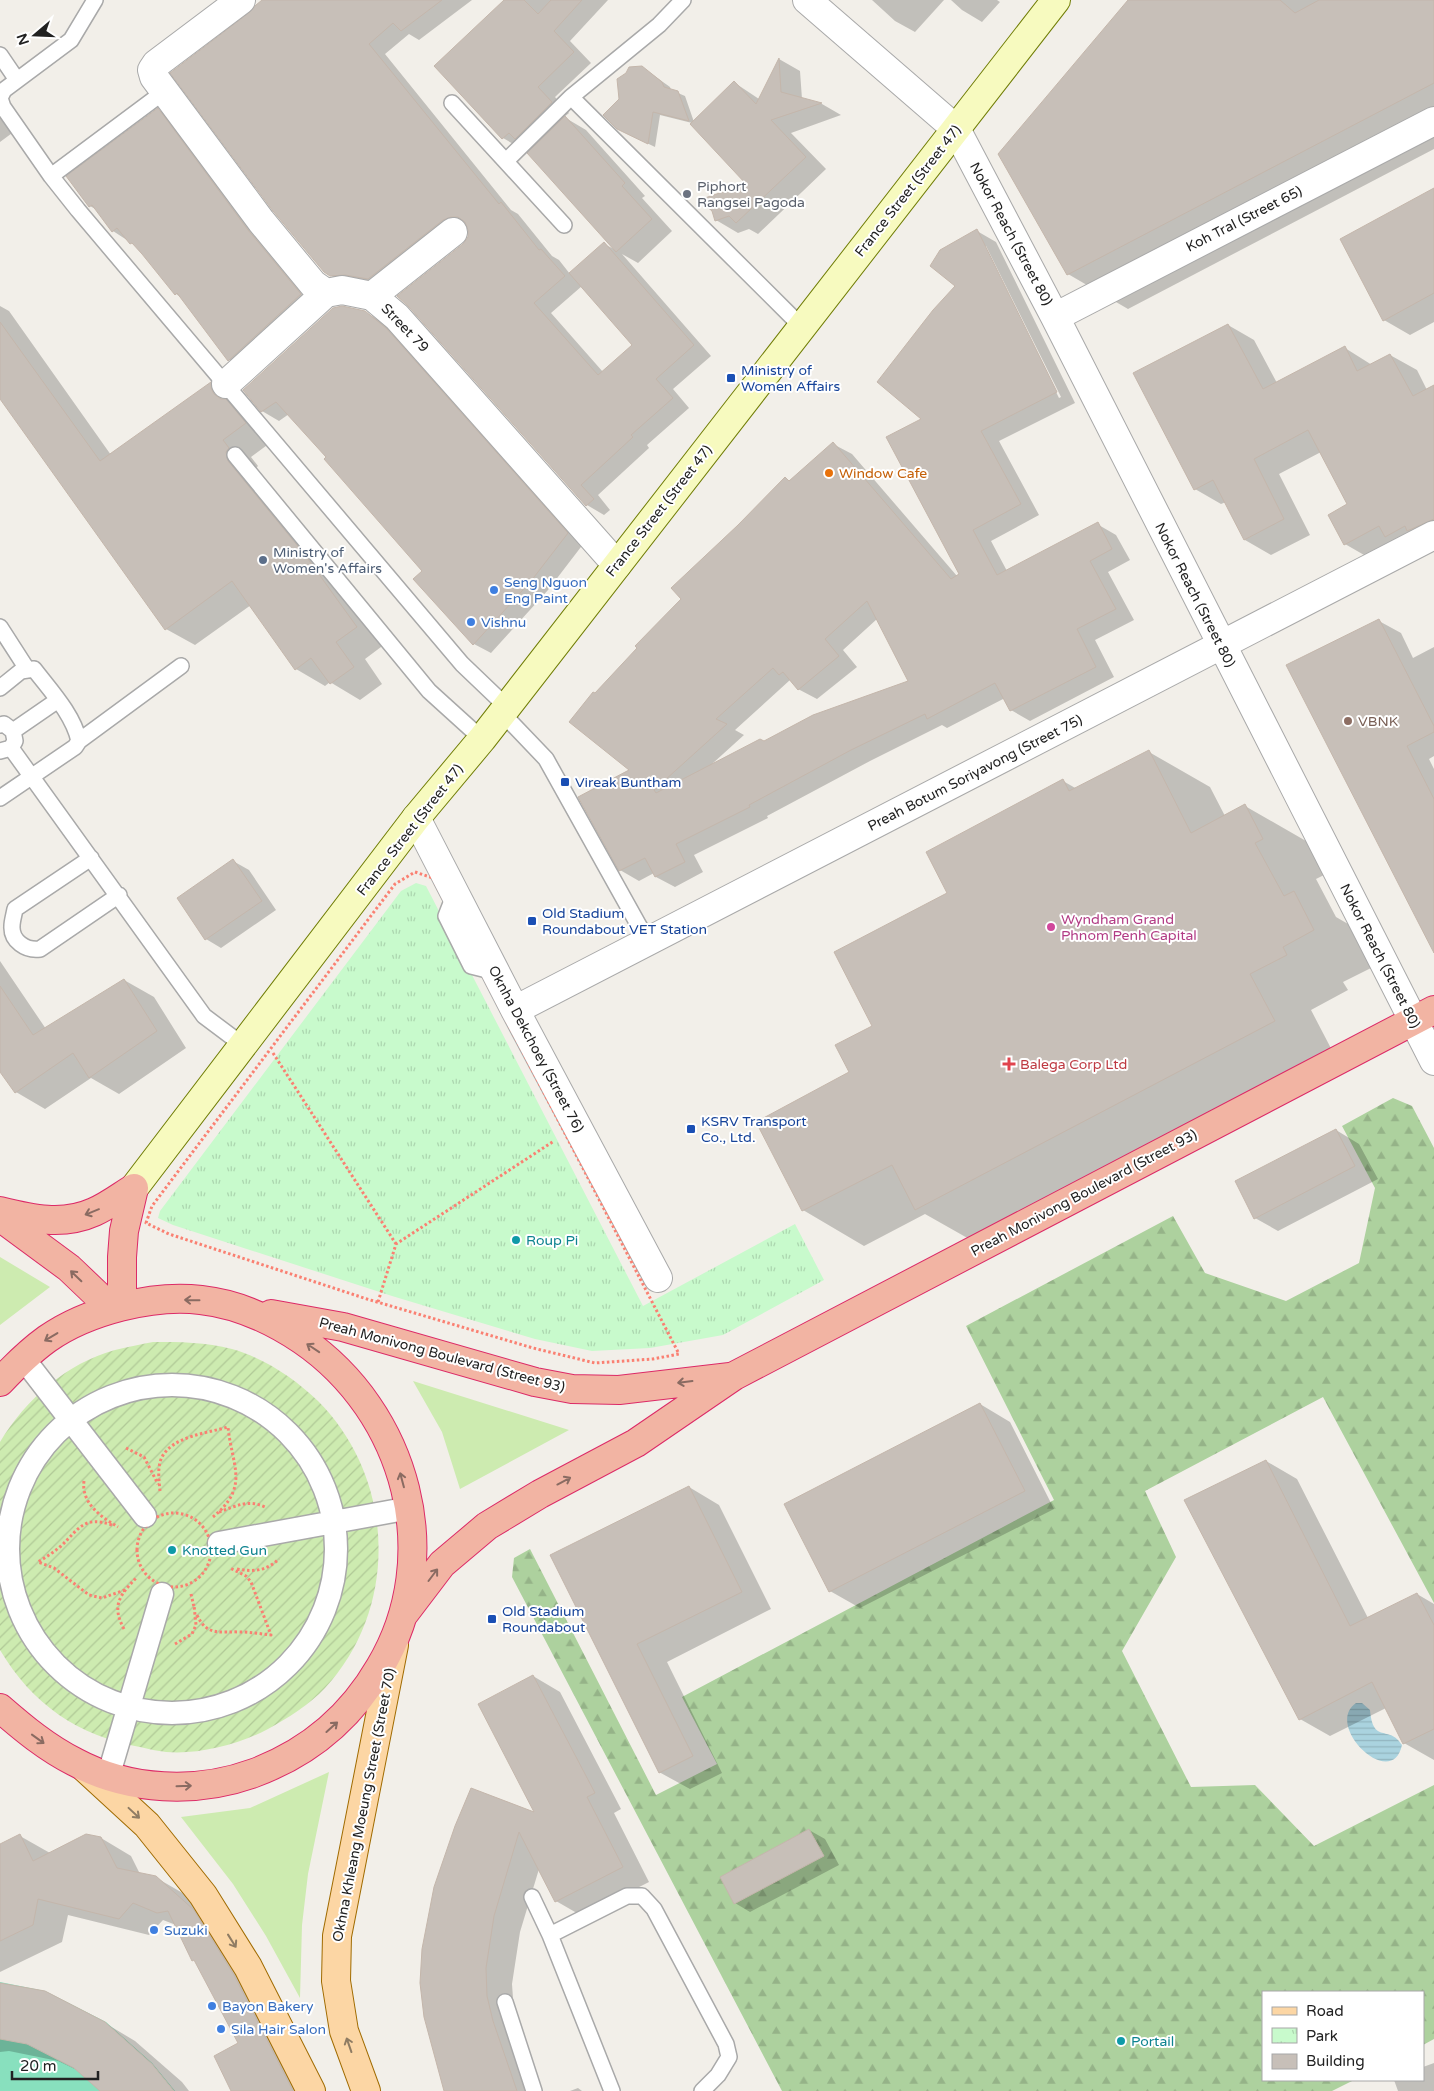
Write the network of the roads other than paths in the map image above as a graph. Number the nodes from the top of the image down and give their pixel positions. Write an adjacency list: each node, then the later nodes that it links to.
1 (95, 0): 7 (lane)
2 (241, 0): 8 (street)
3 (683, 0): 9 (lane)
4 (807, 0): 12 (street)
5 (1056, 0): 12 (main road, France Street (Street 47))
6 (0, 55): 7 (lane)
7 (17, 80): 14 (lane)
8 (165, 91): 14 (lane); 17 (street)
9 (571, 97): 13 (lane); 20 (lane)
10 (452, 103): 13 (lane)
11 (1434, 121): 19 (street, Koh Tral (Street 65))
12 (956, 129): 19 (street, Nokor Reach (Street 80)); 20 (main road, France Street (Street 47))
13 (506, 161): 15 (lane)
14 (51, 176): 21 (lane)
15 (564, 225)
16 (454, 232): 18 (street)
17 (326, 294): 18 (street, Street 79); 21 (street)
18 (372, 296): 24 (street, Street 79)
19 (1055, 317): 26 (street, Nokor Reach (Street 80))
20 (802, 327): 24 (main road, France Street (Street 47))
21 (226, 384): 31 (lane)
22 (236, 456): 33 (lane)
23 (1434, 536): 26 (street, Preah Botum Soriyavong (Street 75))
24 (617, 565): 31 (main road, France Street (Street 47))
25 (0, 627): 28 (lane)
26 (1221, 646): 41 (street, Preah Botum Soriyavong (Street 75)); 43 (street, Nokor Reach (Street 80))
27 (181, 666): 34 (lane)
28 (27, 669): 29 (lane); 30 (lane)
29 (0, 688)
30 (58, 700): 32 (lane); 34 (lane)
31 (504, 710): 33 (main road, France Street (Street 47)); 41 (lane)
32 (7, 728): 35 (lane)
33 (482, 739): 38 (main road, France Street (Street 47))
34 (79, 741): 36 (lane)
35 (6, 750): 36 (lane)
36 (32, 775): 37 (lane); 39 (lane)
37 (0, 798)
38 (416, 818): 42 (street, Oknha Dekchoey (Street 76)); 44 (main road, France Street (Street 47))
39 (91, 858): 40 (lane); 40 (lane)
40 (119, 895): 44 (lane)
41 (648, 942): 42 (street, Preah Botum Soriyavong (Street 75))
42 (515, 1010): 49 (street, Oknha Dekchoey (Street 76))
43 (1424, 1016): 45 (street, Nokor Reach (Street 80)); 53 (highway, Preah Monivong Boulevard (Street 93))
44 (244, 1046): 46 (main road, France Street (Street 47))
45 (1434, 1062)
46 (134, 1188): 47 (highway, one-way to 47); 50 (highway)
47 (0, 1211)
48 (0, 1217): 50 (highway, one-way to 48)
49 (658, 1278)
50 (117, 1308): 51 (highway, one-way to 50); 52 (highway, one-way to 52)
51 (240, 1308): 53 (highway, Preah Monivong Boulevard (Street 93), one-way to 51); 56 (highway, one-way to 51)
52 (23, 1358): 54 (highway); 55 (street)
53 (734, 1376): 61 (highway, Preah Monivong Boulevard (Street 93), one-way to 53)
54 (0, 1382)
55 (71, 1420): 57 (street); 58 (street); 63 (street)
56 (410, 1508): 58 (street); 61 (highway)
57 (145, 1516)
58 (334, 1522): 59 (street); 63 (street)
59 (219, 1543)
60 (162, 1594): 63 (street)
61 (400, 1625): 64 (highway, one-way to 61); 69 (main road, Okhna Khleang Moeung Street (Street 70), one-way to 61)
62 (0, 1708): 64 (highway, one-way to 64)
63 (128, 1708): 64 (street)
64 (97, 1772): 68 (main road, one-way to 68)
65 (532, 1897): 66 (lane)
66 (550, 1935): 71 (lane); 72 (lane)
67 (505, 2002): 70 (lane)
68 (311, 2091)
69 (366, 2091)
70 (534, 2091)
71 (612, 2091)
72 (702, 2091)

